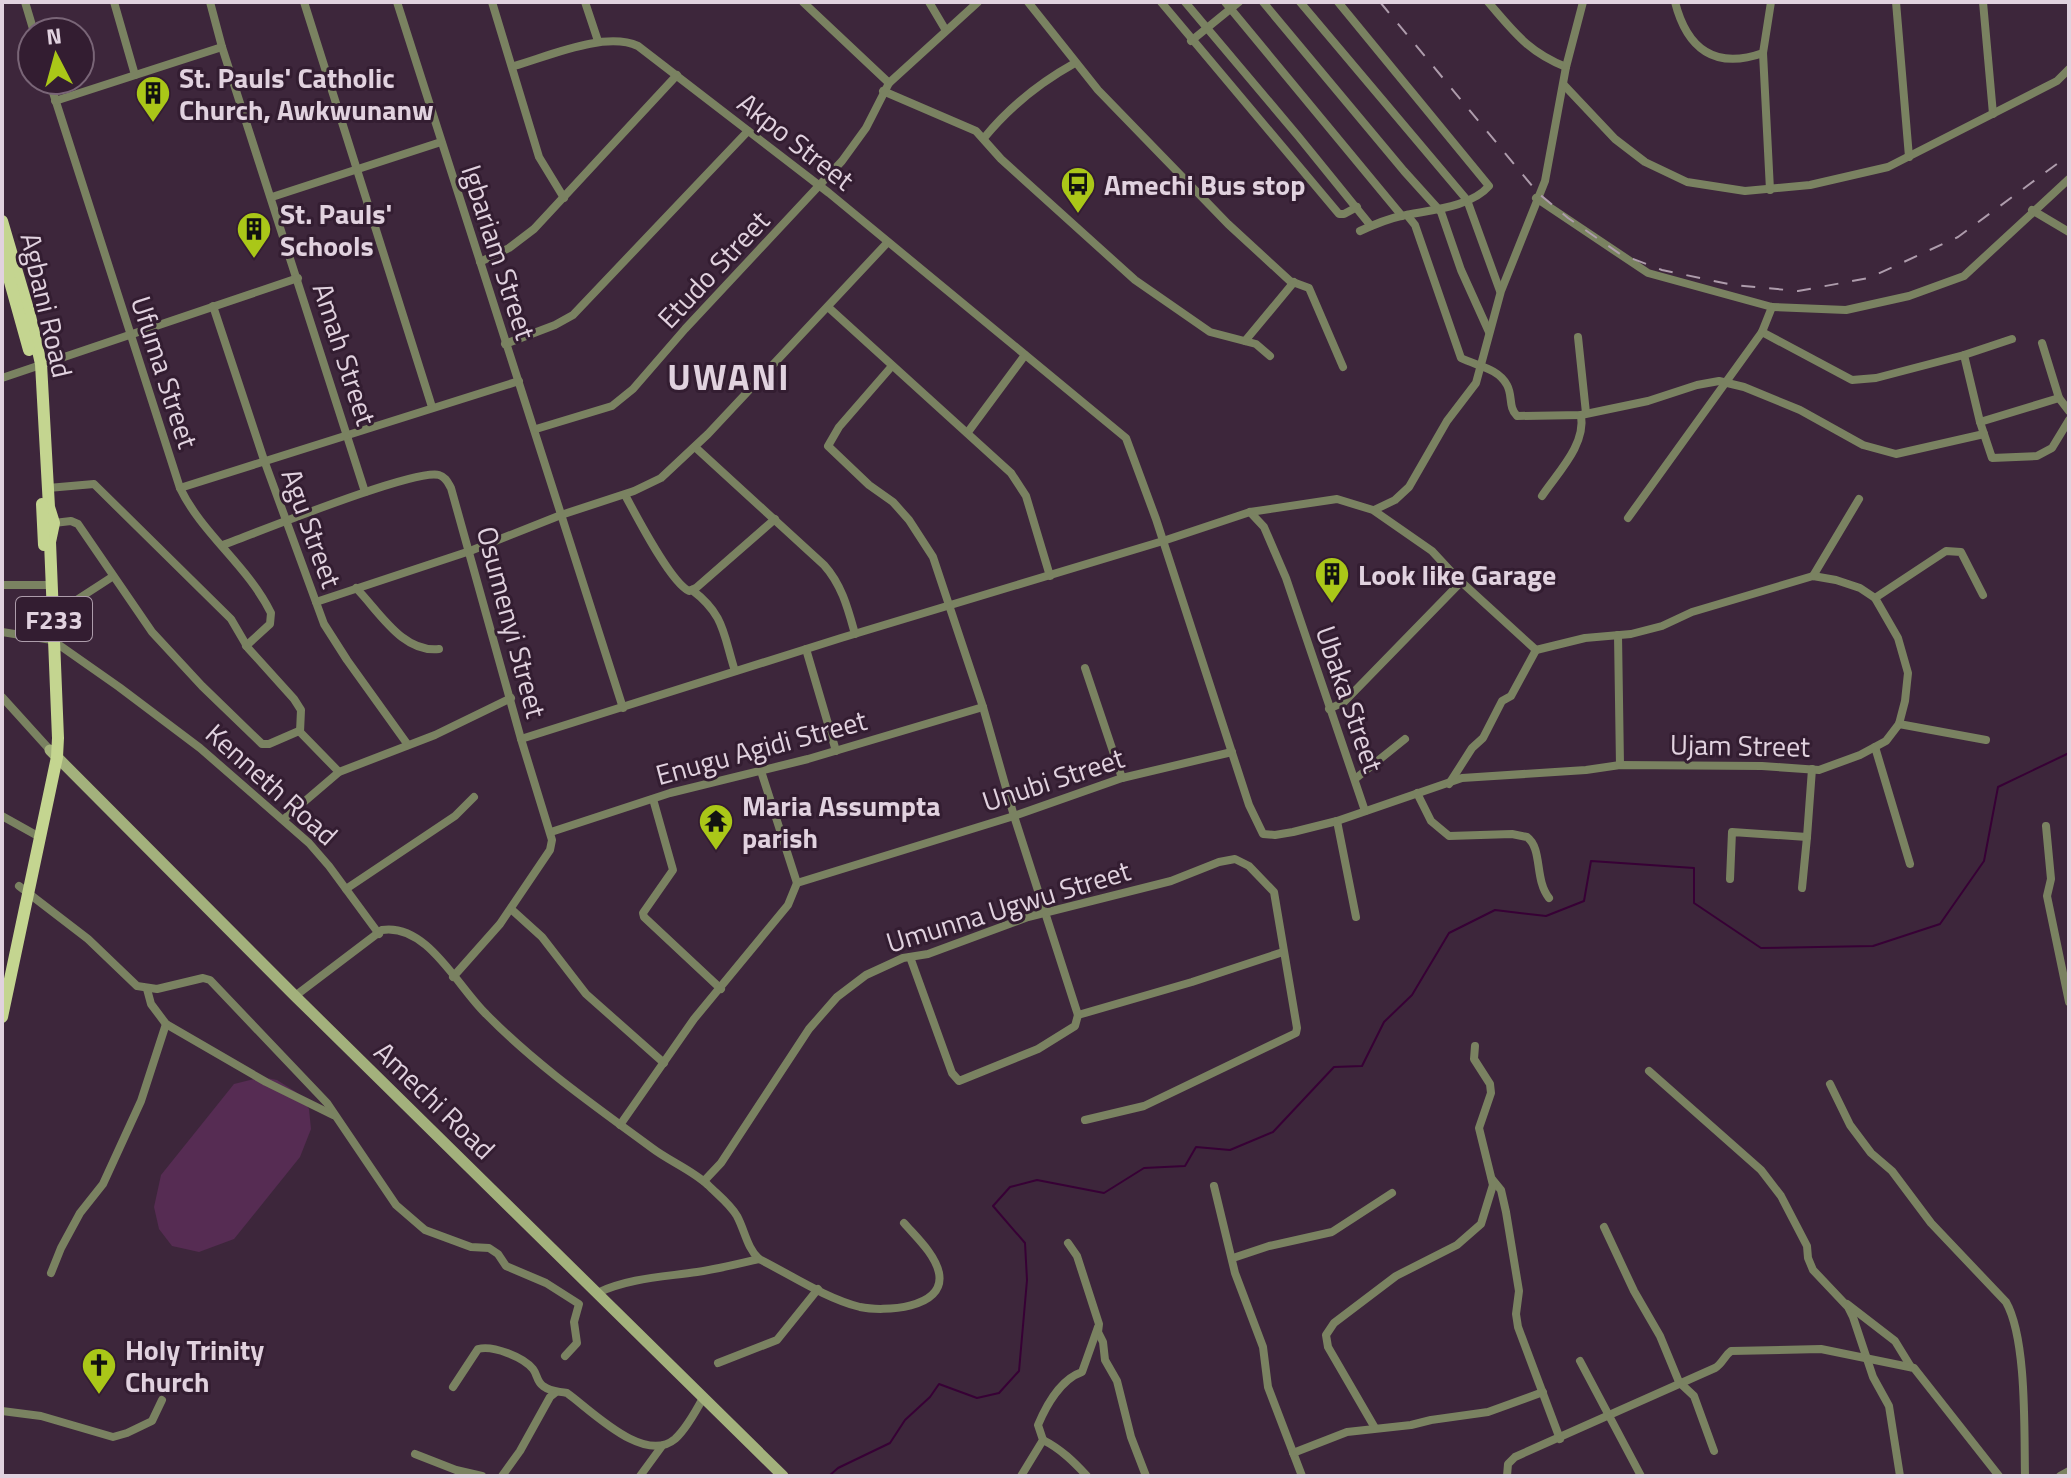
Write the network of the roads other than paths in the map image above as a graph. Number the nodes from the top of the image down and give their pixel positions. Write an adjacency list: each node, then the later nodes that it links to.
1 (114, 2): 34 (street)
2 (210, 2): 28 (street, Amah Street)
3 (304, 2): 45 (street)
4 (397, 2): 43 (street, Igbariam Street)
5 (492, 2): 31 (street)
6 (585, 2): 26 (street)
7 (803, 2): 37 (street)
8 (929, 2): 25 (street)
9 (978, 2): 25 (street, Etudo Street)
10 (1028, 2): 30 (street)
11 (1161, 2): 27 (street)
12 (1185, 2): 24 (street)
13 (1239, 2): 23 (street)
14 (1263, 2): 54 (street)
15 (1300, 2): 52 (street)
16 (1338, 2): 52 (street)
17 (1488, 2): 32 (street)
18 (1583, 2): 32 (street)
19 (1675, 2): 29 (street)
20 (1771, 2): 29 (street)
21 (1896, 2): 44 (street)
22 (1983, 2): 40 (street)
23 (1228, 6): 24 (street); 56 (street)
24 (1207, 28): 27 (street); 53 (street)
25 (945, 29): 37 (street, Etudo Street)
26 (598, 41): 31 (street, Akpo Street); 35 (street, Akpo Street)
27 (1191, 41): 53 (street)
28 (222, 47): 34 (street); 49 (street, Amah Street)
29 (1763, 53): 48 (street)
30 (1075, 63): 42 (street); 65 (street)
31 (514, 66): 50 (street)
32 (1566, 67): 36 (street)
33 (2069, 69): 40 (street)
34 (135, 75): 39 (street)
35 (677, 75): 41 (street, Akpo Street); 50 (street)
36 (1564, 85): 48 (street); 51 (street)
37 (886, 87): 42 (street); 47 (street, Etudo Street)
38 (54, 96): 39 (street, Ufuma Street)
39 (55, 101): 72 (street, Ufuma Street)
40 (1993, 114): 44 (street)
41 (748, 131): 47 (street, Akpo Street); 77 (street)
42 (984, 138): 75 (street)
43 (441, 142): 45 (street); 63 (street, Igbariam Street)
44 (1909, 157): 48 (street)
45 (358, 168): 49 (street); 89 (street)
46 (2069, 179): 55 (street)
47 (820, 186): 61 (street, Akpo Street); 94 (street, Etudo Street)
48 (1770, 190)
49 (272, 197): 64 (street, Amah Street)
50 (564, 198): 63 (street)
51 (1536, 198): 66 (street); 69 (street)
52 (1467, 200): 54 (street); 66 (street)
53 (1357, 207): 58 (street)
54 (1439, 209): 56 (street); 70 (street)
55 (2032, 210): 60 (street); 69 (street)
56 (1405, 216): 58 (street); 84 (street)
57 (2, 221): 81 (main road, Agbani Road / F233)
58 (1371, 226): 59 (street)
59 (1360, 231)
60 (2069, 232)
61 (887, 243): 68 (street); 78 (street, Akpo Street)
62 (2, 253): 81 (main road, Agbani Road / F233)
63 (480, 262): 77 (street, Igbariam Street)
64 (298, 278): 67 (street); 96 (street, Amah Street)
65 (1294, 282): 75 (street); 83 (street)
66 (1501, 291): 70 (street)
67 (213, 306): 72 (street); 99 (street, Agu Street)
68 (828, 307): 82 (street); 98 (street)
69 (1772, 307): 71 (street)
70 (1489, 332): 84 (street)
71 (1762, 332): 79 (street); 87 (street)
72 (129, 333): 81 (street); 101 (street, Ufuma Street)
73 (1578, 337): 91 (street)
74 (2012, 339): 79 (street)
75 (1245, 341): 80 (street)
76 (2042, 343): 88 (street)
77 (505, 344): 86 (street, Igbariam Street)
78 (1025, 355): 95 (street); 113 (street, Akpo Street)
79 (1964, 355): 93 (street)
80 (1270, 356)
81 (37, 365): 85 (street); 100 (main road, Agbani Road / F233); 121 (main road, Agbani Road / F233)
82 (892, 366): 95 (street); 127 (street)
83 (1343, 367)
84 (1482, 367): 91 (street); 106 (street)
85 (2, 378)
86 (519, 381): 89 (street); 94 (street, Igbariam Street)
87 (1727, 382): 91 (street); 97 (street); 109 (street)
88 (2059, 398): 90 (street); 93 (street)
89 (432, 407): 96 (street)
90 (2069, 411)
91 (1583, 414): 104 (street)
92 (2069, 420): 97 (street)
93 (1980, 422): 97 (street)
94 (536, 429): 108 (street, Igbariam Street)
95 (968, 432): 116 (street)
96 (348, 434): 99 (street); 102 (street, Amah Street)
97 (1984, 434)
98 (695, 447): 103 (street); 110 (street)
99 (264, 460): 101 (street); 111 (street, Agu Street)
100 (48, 488): 112 (main road, Agbani Road / F233); 133 (street)
101 (180, 488): 114 (street, Ufuma Street)
102 (365, 492): 111 (street, Osumenyi Street); 115 (street, Osumenyi Street)
103 (625, 495): 108 (street); 123 (street)
104 (1542, 496)
105 (1859, 499): 117 (street)
106 (1373, 510): 107 (street); 119 (street)
107 (1250, 512): 113 (street); 143 (street, Ubaka Street)
108 (561, 515): 115 (street); 142 (street, Igbariam Street)
109 (1628, 518)
110 (775, 519): 123 (street); 130 (street)
111 (287, 521): 114 (street, Osumenyi Street); 126 (street, Agu Street)
112 (54, 523): 118 (street); 128 (main road, Agbani Road / F233)
113 (1163, 541): 116 (street); 152 (street, Akpo Street)
114 (223, 545): 133 (street, Ufuma Street)
115 (470, 551): 122 (street); 140 (street, Osumenyi Street)
116 (1050, 576): 127 (street)
117 (1813, 576): 125 (street); 131 (street)
118 (112, 577): 128 (street); 145 (street)
119 (1461, 582): 136 (street); 143 (street)
120 (2, 585): 121 (street)
121 (46, 585): 132 (main road, Agbani Road / F233)
122 (356, 588): 126 (street); 134 (street)
123 (692, 590): 138 (street)
124 (1983, 595): 125 (street)
125 (1875, 598): 144 (street)
126 (316, 602): 149 (street, Agu Street)
127 (948, 606): 130 (street); 141 (street)
128 (54, 619): 132 (main road, Agbani Road / F233)
129 (2, 632): 132 (street)
130 (855, 634): 135 (street)
131 (1618, 635): 136 (street); 154 (street)
132 (54, 642): 153 (main road, Agbani Road / F233); 168 (street, Kenneth Road)
133 (246, 646): 145 (street)
134 (439, 649)
135 (806, 649): 138 (street); 151 (street)
136 (1536, 650): 160 (street)
137 (1085, 668): 158 (street)
138 (735, 671): 142 (street)
139 (2, 697): 153 (street)
140 (511, 698): 146 (street, Osumenyi Street); 149 (street)
141 (983, 707): 151 (street, Enugu Agidi Street); 167 (street)
142 (623, 708): 146 (street)
143 (1329, 709): 159 (street, Ubaka Street)
144 (1899, 724): 148 (street); 150 (street, Ujam Street)
145 (299, 731): 157 (street)
146 (521, 739): 171 (street, Osumenyi Street)
147 (1405, 739): 159 (street)
148 (1986, 740)
149 (408, 745): 157 (street)
150 (1875, 747): 155 (street, Ujam Street); 174 (street)
151 (836, 751): 156 (street, Enugu Agidi Street)
152 (1232, 752): 158 (street, Unubi Street); 164 (street, Akpo Street)
153 (53, 754): 172 (main road, Agbani Road / F233); 177 (main road, Agbani Road / F233); 191 (main road, Amechi Road)
154 (1620, 765): 155 (street, Ujam Street); 160 (street, Ujam Street)
155 (1812, 769): 173 (street)
156 (761, 771): 163 (street, Enugu Agidi Street); 176 (street)
157 (339, 772): 168 (street)
158 (1122, 778): 167 (street, Unubi Street)
159 (1355, 779): 165 (street, Ubaka Street)
160 (1448, 784): 161 (street, Ujam Street)
161 (1417, 793): 165 (street, Ujam Street); 180 (street)
162 (474, 797): 179 (street)
163 (653, 799): 171 (street, Enugu Agidi Street); 190 (street)
164 (1249, 805): 169 (street, Ujam Street)
165 (1365, 811): 169 (street, Ujam Street)
166 (2, 816): 172 (street)
167 (1014, 816): 176 (street, Unubi Street); 182 (street)
168 (284, 819): 179 (street, Kenneth Road)
169 (1337, 821): 183 (street)
170 (2046, 826): 192 (street)
171 (551, 832): 181 (street)
172 (36, 835): 177 (main road, Agbani Road / F233)
173 (1807, 837): 175 (street); 178 (street)
174 (1910, 864)
175 (1730, 879)
176 (797, 883): 190 (street)
177 (23, 888): 187 (main road, Agbani Road / F233); 189 (street); 194 (main road, Agbani Road / F233)
178 (1802, 888)
179 (346, 889): 184 (street, Kenneth Road)
180 (1549, 898)
181 (511, 909): 188 (street); 197 (street)
182 (1044, 913): 185 (street, Umunna Ugwu Street); 186 (street, Umunna Ugwu Street); 193 (street)
183 (1356, 917)
184 (379, 934): 188 (street); 191 (street)
185 (1283, 952): 193 (street); 201 (street, Umunna Ugwu Street)
186 (910, 957): 193 (street); 204 (street, Umunna Ugwu Street)
187 (2, 976)
188 (453, 977): 202 (street)
189 (147, 989): 195 (street); 200 (street)
190 (721, 989): 197 (street)
191 (295, 996): 214 (main road, Amechi Road)
192 (2069, 1002)
193 (1078, 1015)
194 (2, 1017)
195 (166, 1024): 200 (street); 212 (street)
196 (1475, 1046): 203 (street)
197 (664, 1063): 202 (street)
198 (1649, 1071): 215 (street)
199 (1830, 1084): 250 (street)
200 (336, 1116): 217 (street)
201 (1085, 1120)
202 (620, 1125): 204 (street)
203 (1492, 1179): 224 (street); 230 (street)
204 (704, 1181): 211 (street)
205 (1214, 1186): 210 (street)
206 (1392, 1193): 210 (street)
207 (904, 1223): 213 (street)
208 (1604, 1227): 222 (street)
209 (1068, 1243): 216 (street)
210 (1233, 1258): 235 (street)
211 (759, 1259): 213 (street); 214 (street)
212 (51, 1273)
213 (818, 1289): 220 (street)
214 (597, 1293): 226 (main road, Amechi Road)
215 (1837, 1296): 218 (street); 221 (street)
216 (1099, 1324): 232 (street); 244 (street)
217 (565, 1356)
218 (1868, 1359): 221 (street); 222 (street); 248 (street)
219 (1580, 1361): 229 (street)
220 (718, 1363)
221 (1911, 1367): 249 (street)
222 (1679, 1382): 229 (street); 234 (street)
223 (453, 1387): 225 (street)
224 (1543, 1392): 230 (street); 231 (street)
225 (555, 1393): 233 (street); 240 (street)
226 (703, 1398): 233 (street); 238 (main road, Amechi Road)
227 (162, 1400): 228 (street)
228 (2, 1411)
229 (1609, 1416): 231 (street); 247 (street)
230 (1375, 1428): 235 (street)
231 (1560, 1439): 246 (street)
232 (1043, 1440): 242 (street); 243 (street)
233 (662, 1446): 241 (street)
234 (1714, 1451)
235 (1293, 1453): 245 (street)
236 (415, 1454): 239 (street)
237 (2069, 1471): 251 (street)
238 (779, 1473)
239 (482, 1476)
240 (502, 1476)
241 (640, 1476)
242 (1021, 1476)
243 (1087, 1476)
244 (1146, 1476)
245 (1302, 1476)
246 (1507, 1476)
247 (1641, 1476)
248 (1900, 1476)
249 (1999, 1476)
250 (2025, 1476)
251 (2060, 1476)

